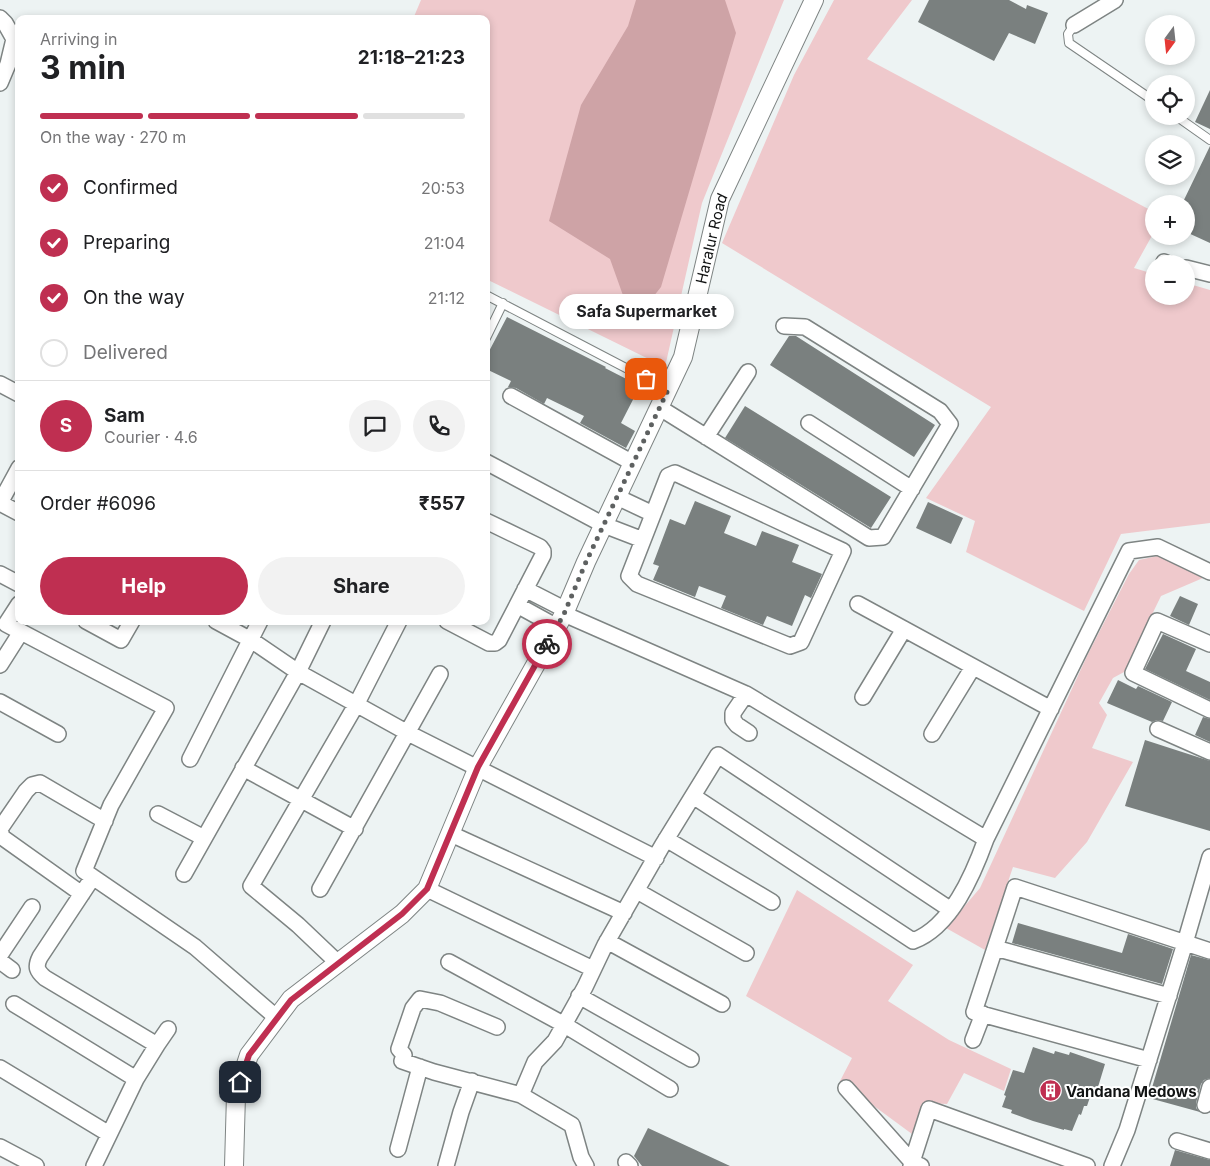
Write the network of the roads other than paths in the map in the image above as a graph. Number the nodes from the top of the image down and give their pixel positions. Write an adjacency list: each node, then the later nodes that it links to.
1 (814, 0): 17 (street, Haralur Road)
2 (1115, 0): 4 (street)
3 (0, 18): 5 (street)
4 (1074, 25): 6 (lane)
5 (0, 82)
6 (1145, 95)
7 (1189, 125): 8 (lane)
8 (1210, 140)
9 (1195, 270): 10 (street)
10 (1210, 274)
11 (490, 297): 12 (lane)
12 (503, 303): 14 (lane); 17 (lane)
13 (784, 326): 26 (street)
14 (490, 330)
15 (748, 372): 22 (street)
16 (0, 384): 18 (street)
17 (668, 390): 20 (street, Haralur Road)
18 (15, 392)
19 (511, 396): 23 (street)
20 (660, 408): 22 (street); 23 (street, Haralur Road)
21 (810, 423): 26 (street)
22 (706, 437): 26 (street)
23 (633, 463): 27 (street, Haralur Road)
24 (490, 464): 32 (street)
25 (15, 475): 28 (street)
26 (912, 489)
27 (617, 497): 30 (street); 32 (street, Haralur Road)
28 (0, 503): 29 (street)
29 (15, 511)
30 (653, 514): 33 (street); 33 (street)
31 (490, 522): 37 (street)
32 (604, 525): 33 (street); 41 (street, Haralur Road)
33 (643, 540)
34 (1210, 572): 61 (street)
35 (0, 574): 36 (street)
36 (15, 582)
37 (525, 589): 39 (street); 41 (street)
38 (858, 604): 49 (street)
39 (517, 605): 41 (street); 48 (street)
40 (15, 610): 50 (street)
41 (562, 617): 57 (street); 70 (street, Haralur Road)
42 (93, 625): 43 (street)
43 (130, 625)
44 (223, 625): 51 (street)
45 (258, 625): 51 (street)
46 (321, 625): 55 (street)
47 (397, 625): 60 (street)
48 (455, 625)
49 (904, 629): 54 (street); 58 (street)
50 (22, 632): 53 (street); 75 (street)
51 (251, 640): 55 (street); 69 (street)
52 (1210, 644): 62 (street)
53 (0, 665)
54 (973, 667): 61 (street); 67 (street)
55 (298, 672): 60 (street); 71 (street)
56 (440, 674): 64 (street)
57 (746, 694): 65 (street); 80 (street)
58 (864, 697)
59 (0, 702): 66 (street)
60 (356, 705): 64 (street); 73 (street)
61 (1051, 709): 80 (street)
62 (1210, 710)
63 (1158, 729): 68 (street)
64 (408, 733): 70 (street); 76 (street)
65 (749, 733)
66 (58, 734)
67 (932, 734)
68 (1210, 752)
69 (190, 759)
70 (478, 767): 77 (street, Haralur Road); 82 (street)
71 (243, 768): 73 (street); 78 (street)
72 (693, 796): 79 (street); 91 (street); 91 (street)
73 (301, 799): 76 (street); 100 (street)
74 (158, 814): 78 (street)
75 (105, 821): 84 (street); 88 (street)
76 (355, 829): 85 (street)
77 (451, 834): 86 (street, Haralur Road); 92 (street)
78 (204, 838): 83 (street)
79 (666, 839): 82 (street); 89 (street)
80 (986, 839): 91 (street)
81 (1210, 857): 94 (street)
82 (656, 858): 87 (street)
83 (184, 874)
84 (93, 877): 88 (street); 107 (street)
85 (320, 889)
86 (427, 889): 100 (street, Haralur Road); 101 (street)
87 (637, 891): 92 (street); 97 (street)
88 (82, 894): 112 (street)
89 (772, 902)
90 (32, 907): 98 (street)
91 (951, 910)
92 (624, 913): 93 (street)
93 (607, 941): 101 (street); 105 (street)
94 (1185, 943): 95 (street); 96 (street); 103 (street)
95 (995, 948): 103 (street); 106 (street)
96 (1210, 951)
97 (746, 954)
98 (0, 956)
99 (449, 962): 108 (street)
100 (338, 963): 107 (street, Haralur Road)
101 (593, 969): 102 (street)
102 (579, 996): 108 (street); 113 (street)
103 (1169, 996): 114 (street)
104 (14, 1004): 117 (street)
105 (722, 1004)
106 (983, 1014): 111 (street); 114 (street)
107 (277, 1018): 132 (street, Haralur Road)
108 (563, 1024): 121 (street); 122 (street)
109 (497, 1027): 115 (street)
110 (168, 1028): 112 (street)
111 (973, 1040)
112 (157, 1045): 117 (street)
113 (691, 1059)
114 (1149, 1060): 136 (street)
115 (420, 1067): 118 (street); 127 (street)
116 (0, 1068): 124 (street)
117 (136, 1079): 124 (street)
118 (472, 1081): 122 (street); 133 (street)
119 (1210, 1087): 123 (street)
120 (846, 1088): 129 (street)
121 (670, 1089)
122 (521, 1095): 134 (street)
123 (1205, 1105)
124 (109, 1134): 131 (street)
125 (1177, 1141): 128 (street)
126 (0, 1147): 130 (street)
127 (398, 1149)
128 (1210, 1151)
129 (914, 1165): 135 (street)
130 (35, 1166)
131 (94, 1166)
132 (234, 1166)
133 (446, 1166)
134 (586, 1166)
135 (1087, 1166)
136 (1112, 1166)

